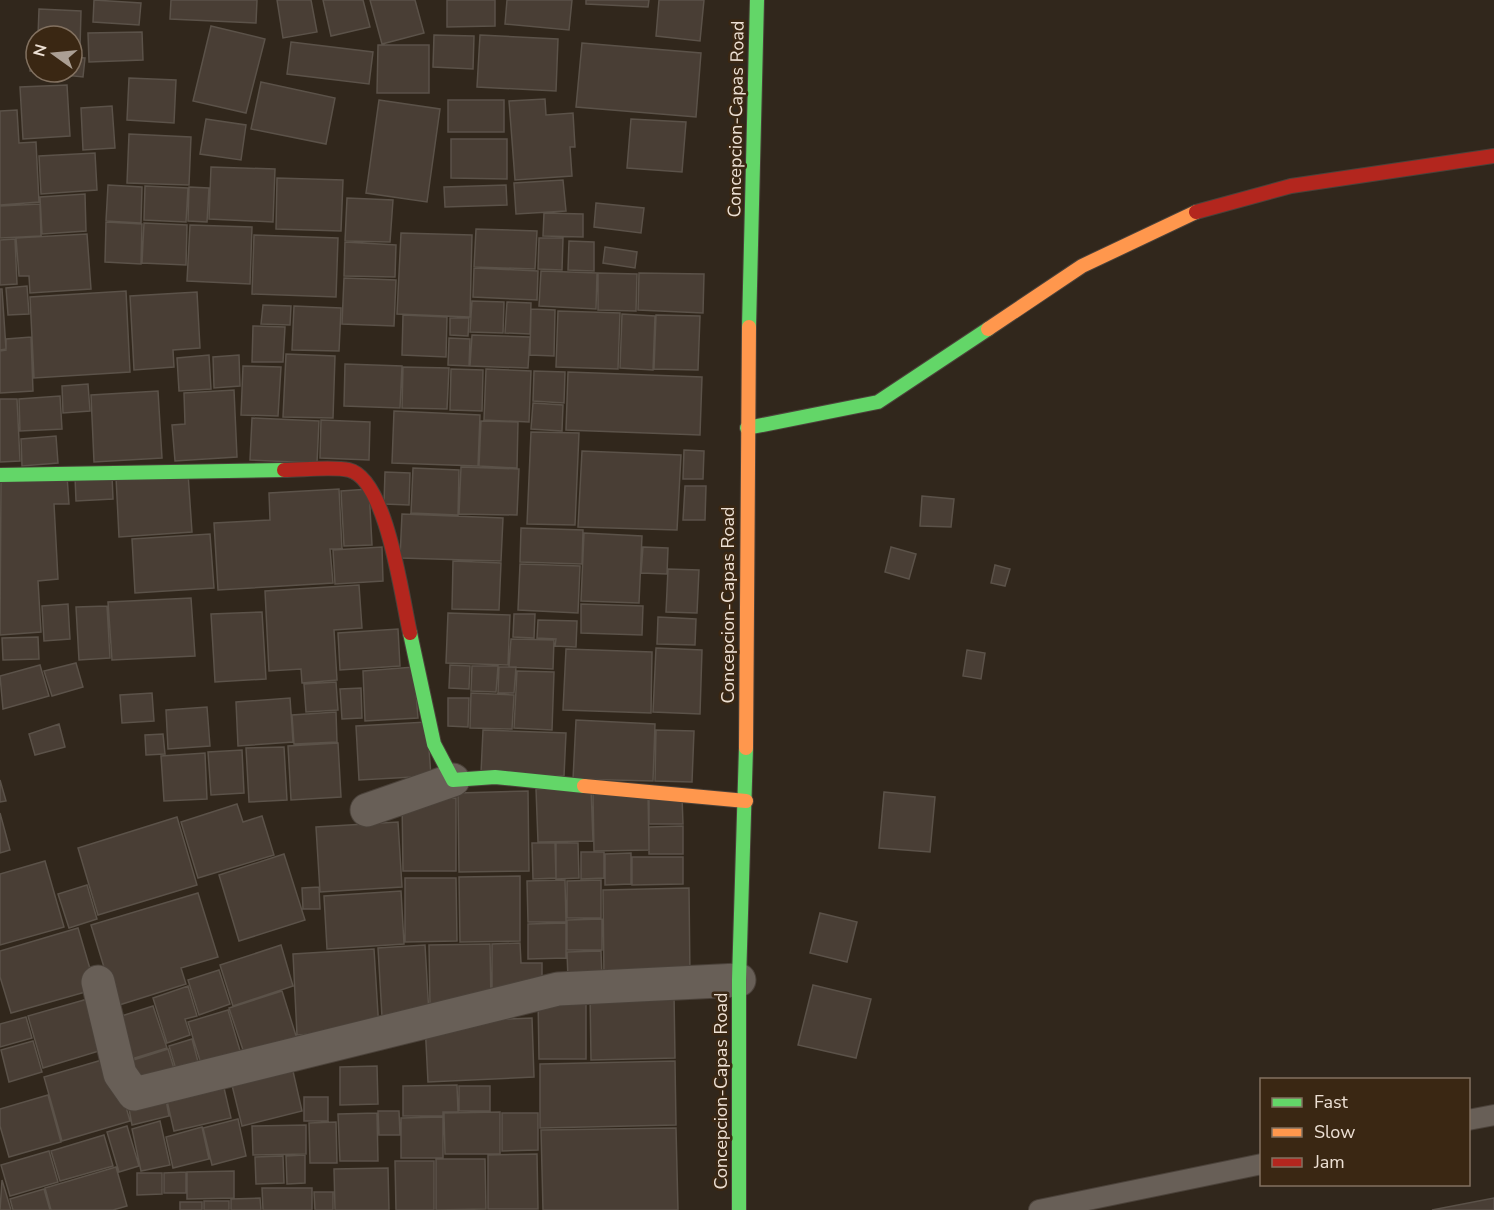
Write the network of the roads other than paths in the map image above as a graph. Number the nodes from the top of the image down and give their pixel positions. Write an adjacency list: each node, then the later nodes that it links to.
1 (757, 0): 3 (street, Concepcion-Capas Road)
2 (1494, 156): 3 (street)
3 (747, 428): 6 (street, Concepcion-Capas Road)
4 (0, 476): 5 (street)
5 (453, 780): 6 (street); 7 (street)
6 (746, 801): 8 (street, Concepcion-Capas Road)
7 (367, 810)
8 (739, 980): 9 (street); 13 (street, Concepcion-Capas Road)
9 (98, 982)
10 (1494, 1115): 11 (lane)
11 (1470, 1120)
12 (1260, 1164): 14 (lane)
13 (739, 1210)
14 (1040, 1210)

